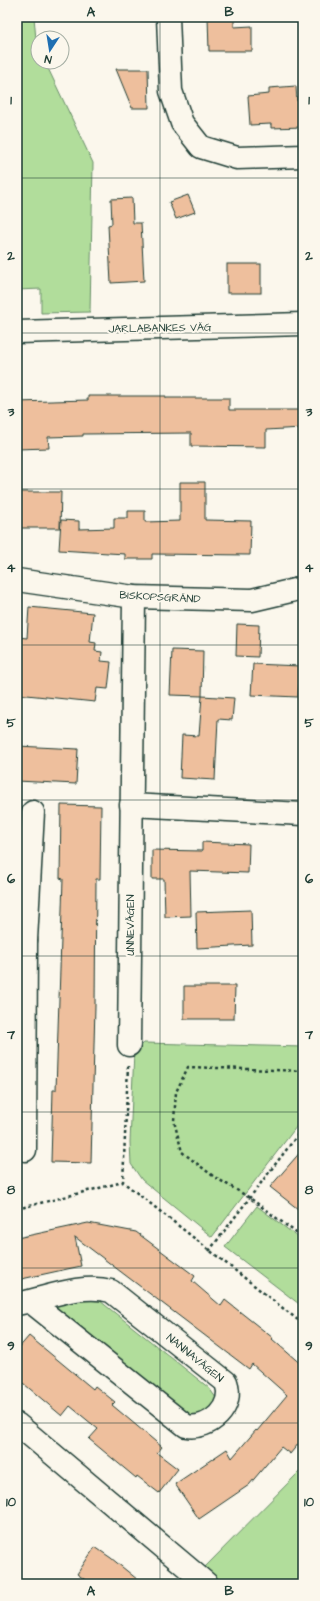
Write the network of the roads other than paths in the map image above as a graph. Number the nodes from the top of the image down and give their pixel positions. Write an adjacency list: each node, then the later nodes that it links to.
1 (168, 17): 2 (street)
2 (303, 156)
3 (303, 324): 4 (street, JARLABANKES VÄG)
4 (17, 332)
5 (17, 580): 7 (street, BISKOPSGRÄND)
6 (303, 588): 7 (street, BISKOPSGRÄND)
7 (134, 597): 8 (street, UNNEVÄGEN)
8 (131, 805): 10 (street); 12 (street, UNNEVÄGEN)
9 (33, 812): 11 (street)
10 (303, 814)
11 (22, 940): 13 (street)
12 (129, 1045)
13 (21, 1065): 14 (street)
14 (25, 1150)
15 (24, 1303): 15 (street, NANNAVÄGEN)
16 (17, 1424): 17 (street)
17 (207, 1584)

